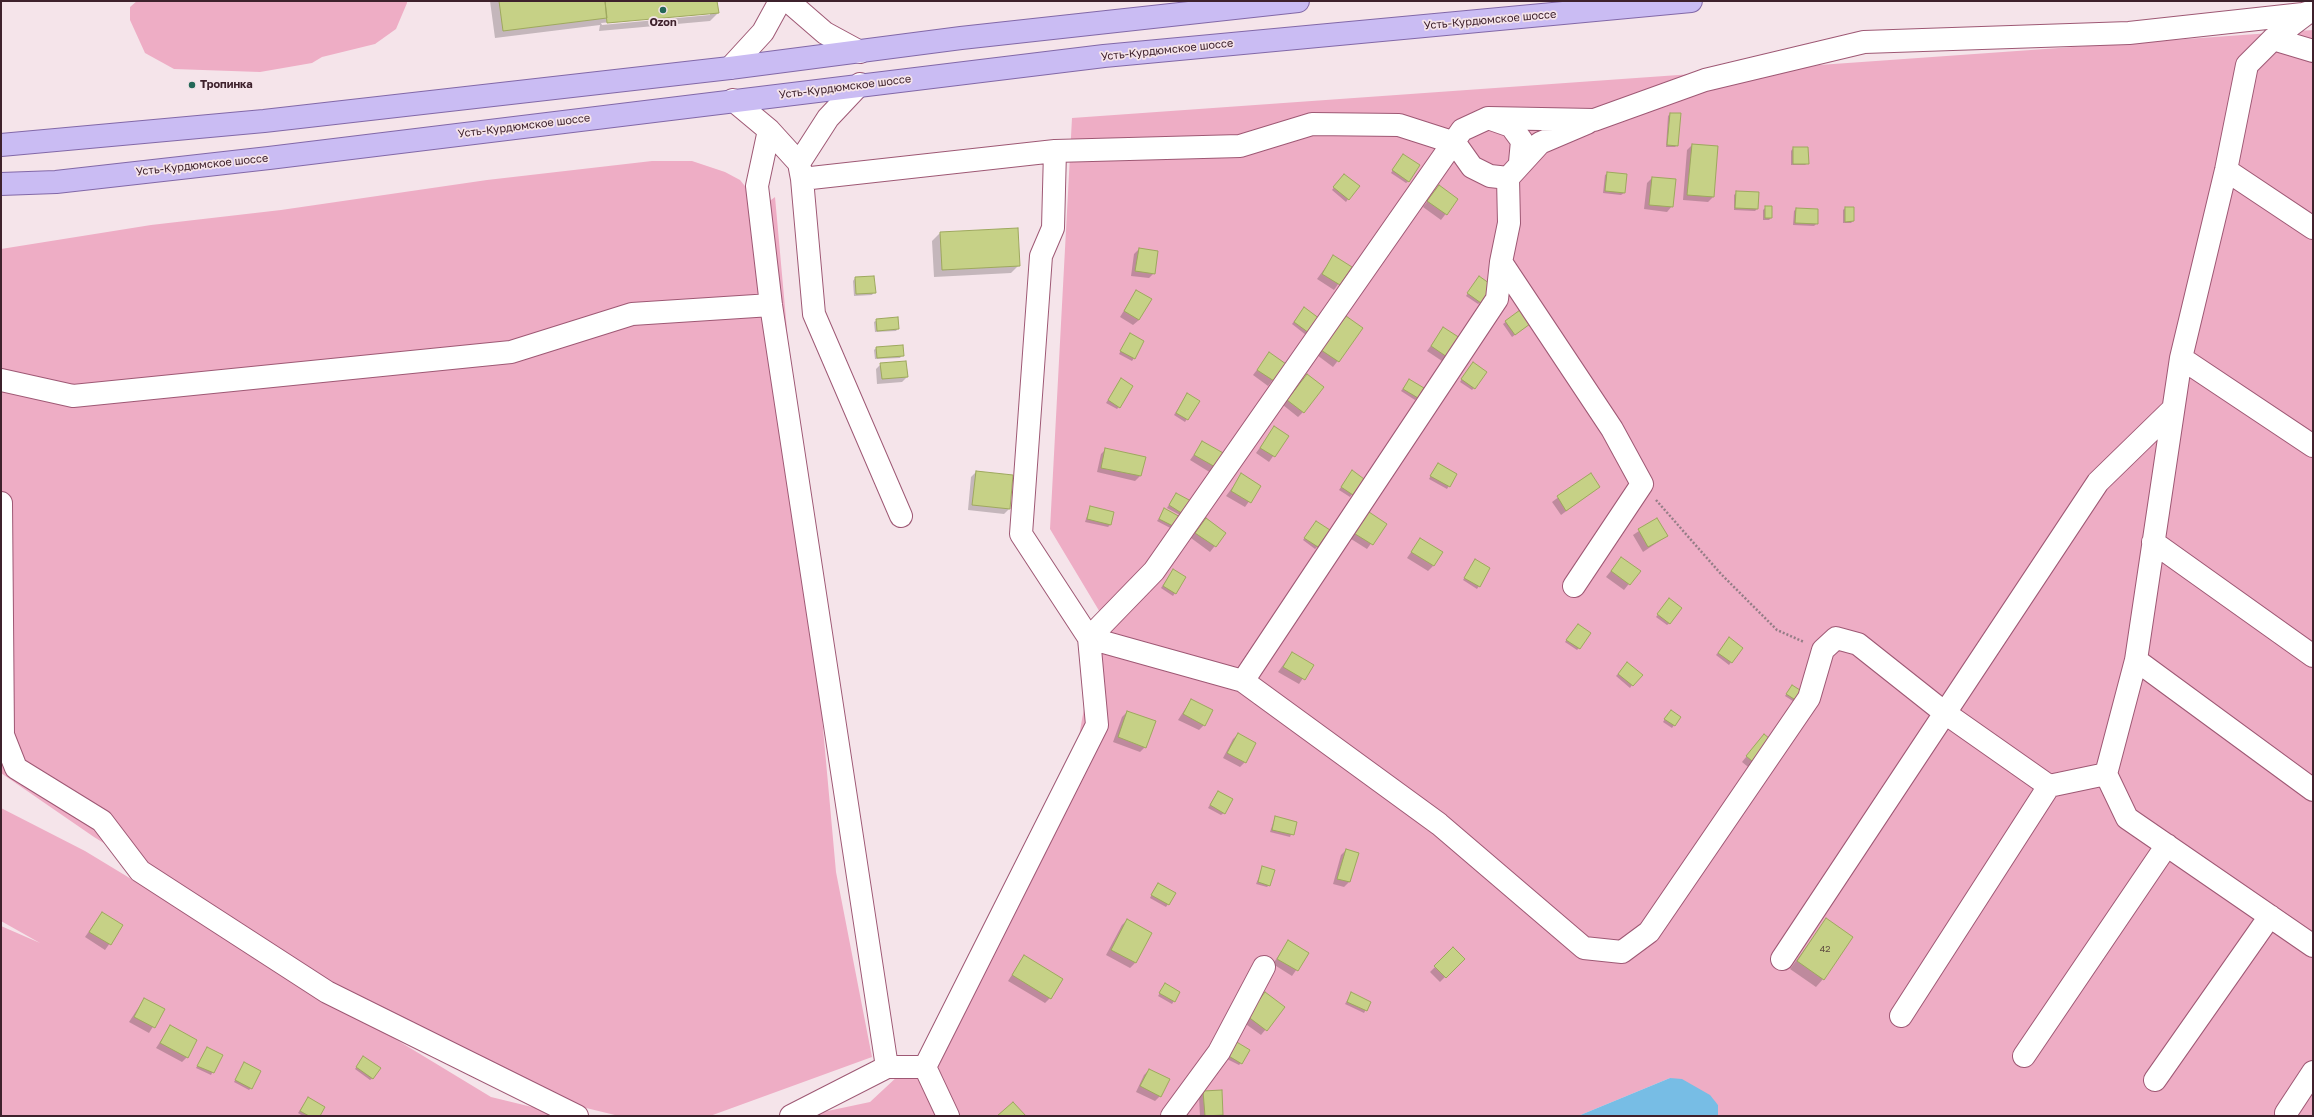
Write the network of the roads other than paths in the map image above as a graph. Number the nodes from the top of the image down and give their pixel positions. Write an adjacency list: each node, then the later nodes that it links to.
1 (780, 1): 9 (street)
2 (788, 1): 8 (street)
3 (1298, 1): 8 (main road)
4 (1691, 1): 10 (main road, Усть-Курдюмское шоссе)
5 (2310, 13): 6 (street); 13 (street)
6 (2273, 39): 7 (street); 19 (street)
7 (2313, 51)
8 (860, 52): 9 (main road)
9 (730, 68): 16 (main road)
10 (860, 84): 11 (main road, Усть-Курдюмское шоссе); 20 (street)
11 (733, 100): 14 (street); 21 (main road, Усть-Курдюмское шоссе)
12 (1488, 118): 13 (street); 15 (street); 18 (street)
13 (1594, 120): 18 (street)
14 (769, 130): 20 (street); 24 (street)
15 (1455, 143): 17 (street); 18 (street); 33 (street)
16 (1, 145)
17 (1055, 151): 20 (street); 33 (street)
18 (1514, 170): 23 (street)
19 (2226, 170): 22 (street); 25 (street)
20 (800, 171): 30 (street)
21 (1, 184)
22 (2313, 228)
23 (1501, 262): 32 (street); 36 (street)
24 (771, 305): 26 (street); 49 (street)
25 (2181, 358): 27 (street); 28 (street)
26 (1, 380)
27 (2174, 409): 31 (street); 37 (street)
28 (2313, 446)
29 (1, 503): 38 (street)
30 (901, 516)
31 (2153, 542): 34 (street); 35 (street)
32 (1574, 586)
33 (1089, 638): 36 (street); 50 (street)
34 (2313, 656)
35 (2136, 660): 39 (street); 41 (street)
36 (1243, 681): 37 (street)
37 (1945, 713): 40 (street); 45 (street)
38 (2, 736): 54 (street)
39 (2106, 774): 40 (street); 42 (street)
40 (2049, 786): 47 (street)
41 (2313, 790)
42 (2167, 845): 43 (street); 48 (street)
43 (2270, 916): 44 (street); 52 (street)
44 (2313, 946)
45 (1782, 959)
46 (1264, 967): 57 (street)
47 (1901, 1016)
48 (2024, 1056)
49 (887, 1067): 50 (street); 55 (street)
50 (925, 1067): 56 (street)
51 (2313, 1072): 53 (street)
52 (2156, 1080)
53 (2286, 1113)
54 (577, 1116)
55 (791, 1116)
56 (948, 1116)
57 (1172, 1116)

